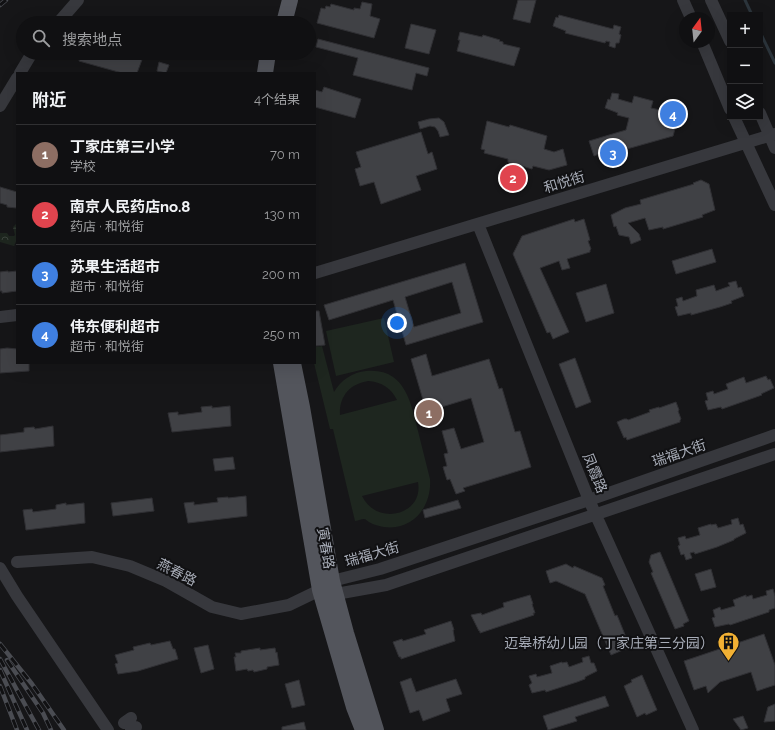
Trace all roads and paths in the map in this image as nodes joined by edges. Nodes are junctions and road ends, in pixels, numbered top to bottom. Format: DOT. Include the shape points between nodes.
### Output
graph roads {
  1 [pos="78,0"];
  2 [pos="280,0"];
  3 [pos="290,0"];
  4 [pos="683,0"];
  5 [pos="711,0"];
  6 [pos="688,12"];
  7 [pos="64,16"];
  8 [pos="276,16"];
  9 [pos="286,16"];
  10 [pos="727,35"];
  11 [pos="705,48"];
  12 [pos="28,60"];
  13 [pos="267,60"];
  14 [pos="276,60"];
  15 [pos="21,72"];
  16 [pos="265,72"];
  17 [pos="274,72"];
  18 [pos="16,80"];
  19 [pos="727,102"];
  20 [pos="0,106"];
  21 [pos="763,118"];
  22 [pos="735,120"];
  23 [pos="772,135"];
  24 [pos="746,142"];
  25 [pos="775,148"];
  26 [pos="775,205"];
  27 [pos="478,224"];
  28 [pos="316,273"];
  29 [pos="16,315"];
  30 [pos="0,317"];
  31 [pos="282,364"];
  32 [pos="293,364"];
  33 [pos="775,435"];
  34 [pos="775,454"];
  35 [pos="590,500"];
  36 [pos="596,514"];
  37 [pos="17,562"];
  38 [pos="0,568"];
  39 [pos="329,588"];
  40 [pos="123,726"];
  41 [pos="363,730"];
  42 [pos="376,730"];
  43 [pos="693,730"];
  1 -- 7 [label="street"];
  2 -- 8 [label="main road"];
  3 -- 9 [label="main road"];
  4 -- 6 [label="street"];
  5 -- 10 [label="street"];
  11 -- 19 [label="street"];
  12 -- 15 [label="street"];
  13 -- 16 [label="main road"];
  14 -- 17 [label="main road"];
  18 -- 20 [label="street"];
  21 -- 23 [label="street"];
  22 -- 24 [label="street"];
  23 -- 24 [label="street, 和悦街"];
  23 -- 25 [label="street"];
  24 -- 26 [label="street"];
  24 -- 27 [label="street, 和悦街"];
  27 -- 28 [label="street, 和悦街"];
  27 -- 35 [label="street, 凤霞路"];
  29 -- 30 [label="street"];
  31 -- 39 [label="main road, 寅春路"];
  32 -- 39 [label="main road, 寅春路"];
  33 -- 35 [label="street, 瑞福大街"];
  34 -- 36 [label="street"];
  35 -- 36 [label="street, 凤霞路"];
  35 -- 39 [label="street, 瑞福大街"];
  36 -- 39 [label="street" via="386,585"];
  36 -- 43 [label="street, 凤霞路"];
  37 -- 39 [label="street, 燕春路" via="92,557 130,566 166,581 212,607 241,614 288,605"];
  38 -- 40 [label="street"];
  39 -- 41 [label="main road, 寅春路" via="354,707"];
  39 -- 42 [label="main road, 寅春路"];
}
